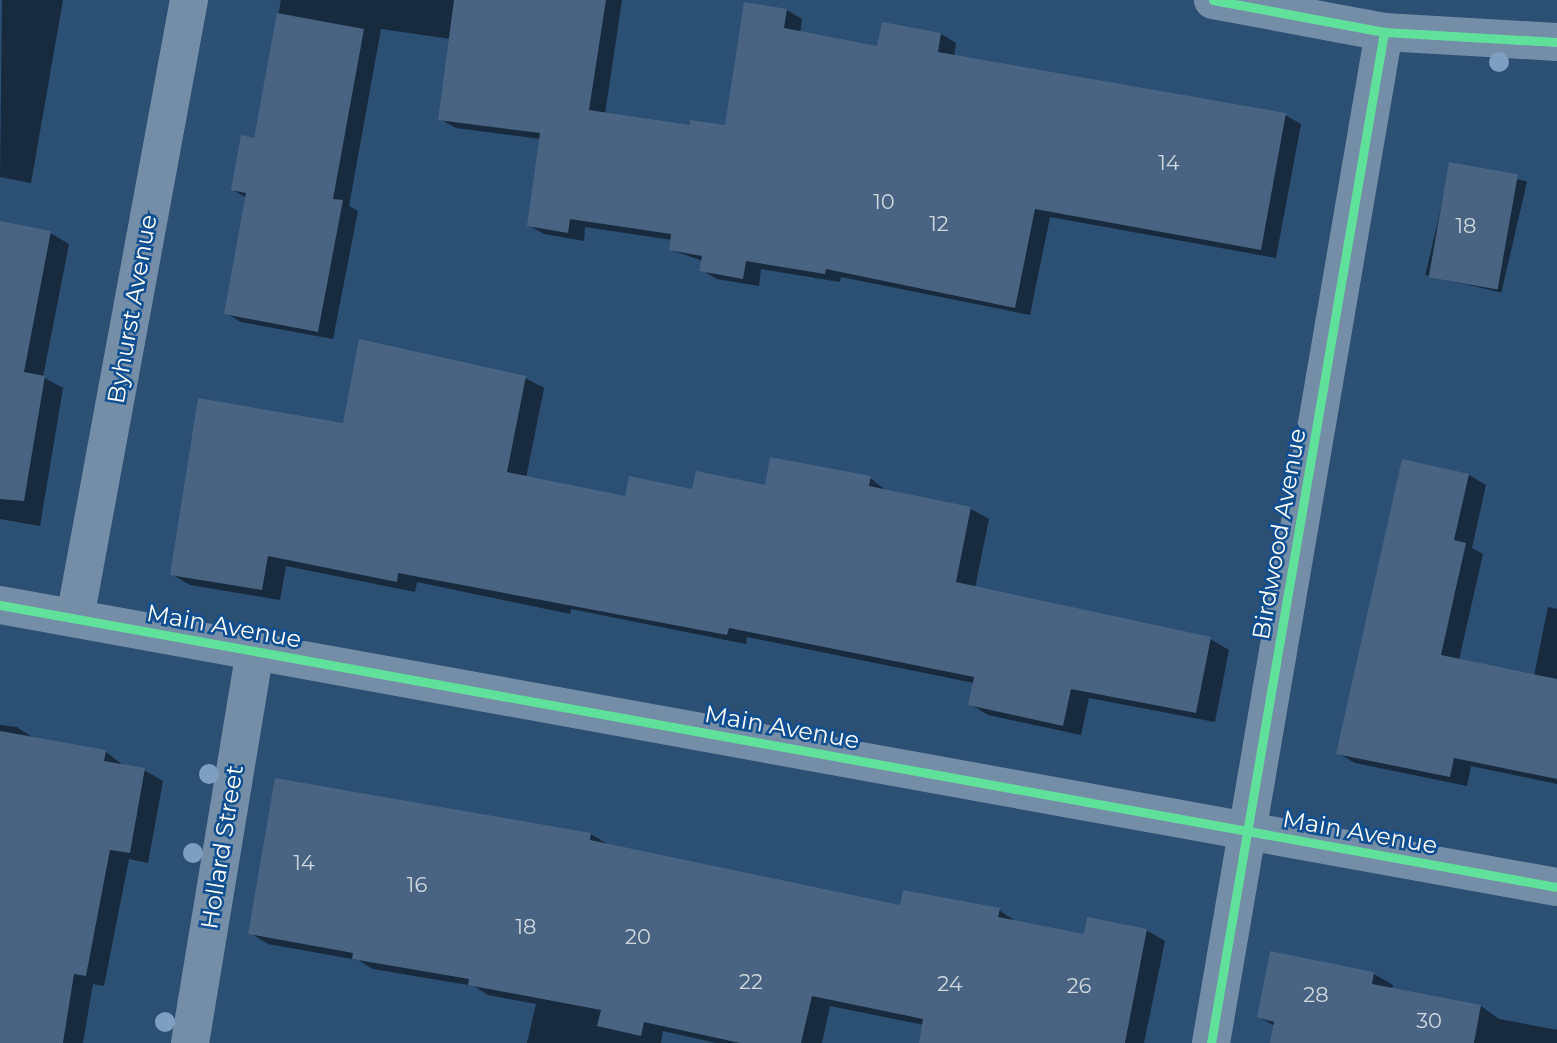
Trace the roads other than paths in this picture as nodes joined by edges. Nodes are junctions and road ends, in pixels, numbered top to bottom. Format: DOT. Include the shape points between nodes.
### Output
graph roads {
  1 [pos="189,0"];
  2 [pos="1213,0"];
  3 [pos="1384,32"];
  4 [pos="1557,42"];
  5 [pos="0,605"];
  6 [pos="75,618"];
  7 [pos="255,651"];
  8 [pos="1247,831"];
  9 [pos="1557,887"];
  10 [pos="190,1043"];
  11 [pos="1211,1043"];
  1 -- 6 [label="street, Byhurst Avenue"];
  2 -- 3 [label="street"];
  3 -- 4 [label="street"];
  3 -- 8 [label="street, Birdwood Avenue"];
  5 -- 6 [label="street, Main Avenue"];
  6 -- 7 [label="street, Main Avenue"];
  7 -- 8 [label="street, Main Avenue"];
  7 -- 10 [label="street, Hollard Street"];
  8 -- 9 [label="street, Main Avenue"];
  8 -- 11 [label="street, Birdwood Avenue"];
}
